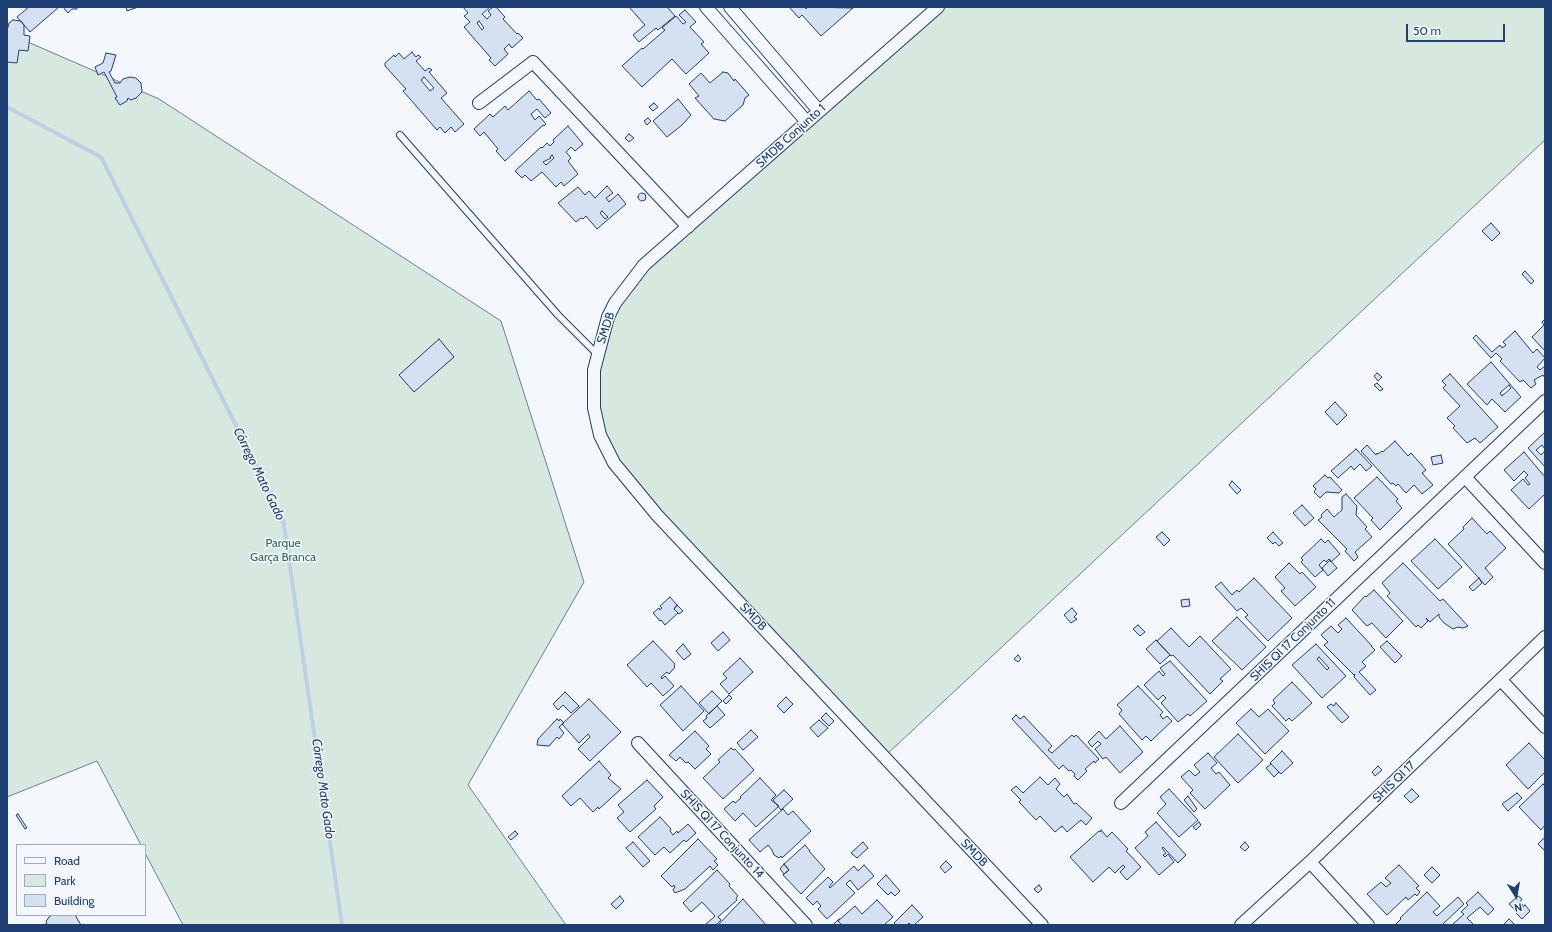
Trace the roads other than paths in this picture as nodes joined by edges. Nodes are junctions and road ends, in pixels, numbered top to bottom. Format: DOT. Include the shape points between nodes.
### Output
graph roads {
  1 [pos="706,7"];
  2 [pos="730,7"];
  3 [pos="938,7"];
  4 [pos="479,103"];
  5 [pos="819,110"];
  6 [pos="807,122"];
  7 [pos="400,135"];
  8 [pos="688,227"];
  9 [pos="644,265"];
  10 [pos="598,355"];
  11 [pos="1545,401"];
  12 [pos="1464,477"];
  13 [pos="1545,563"];
  14 [pos="1545,637"];
  15 [pos="1501,680"];
  16 [pos="1545,727"];
  17 [pos="638,743"];
  18 [pos="1122,802"];
  19 [pos="1310,862"];
  20 [pos="806,925"];
  21 [pos="1042,925"];
  22 [pos="1241,925"];
  23 [pos="1368,925"];
  1 -- 6 [label="street"];
  2 -- 5 [label="street"];
  3 -- 5 [label="street, SMDB Conjunto 1"];
  4 -- 8 [label="street" via="533,62"];
  5 -- 6 [label="street, SMDB Conjunto 1"];
  6 -- 8 [label="street, SMDB Conjunto 1"];
  7 -- 10 [label="lane" via="558,315"];
  8 -- 9 [label="street, SMDB Conjunto 1"];
  9 -- 10 [label="street, SMDB" via="615,303 608,317"];
  10 -- 21 [label="street, SMDB" via="594,370 594,408 600,435 614,463 657,515"];
  11 -- 12 [label="street, SHIS QI 17 Conjunto 11"];
  12 -- 13 [label="street"];
  12 -- 18 [label="street, SHIS QI 17 Conjunto 11"];
  14 -- 15 [label="street, SHIS QI 17"];
  15 -- 16 [label="street"];
  15 -- 19 [label="street, SHIS QI 17"];
  17 -- 20 [label="street, SHIS QI 17 Conjunto 14"];
  19 -- 22 [label="street, SHIS QI 17"];
  19 -- 23 [label="street"];
}
